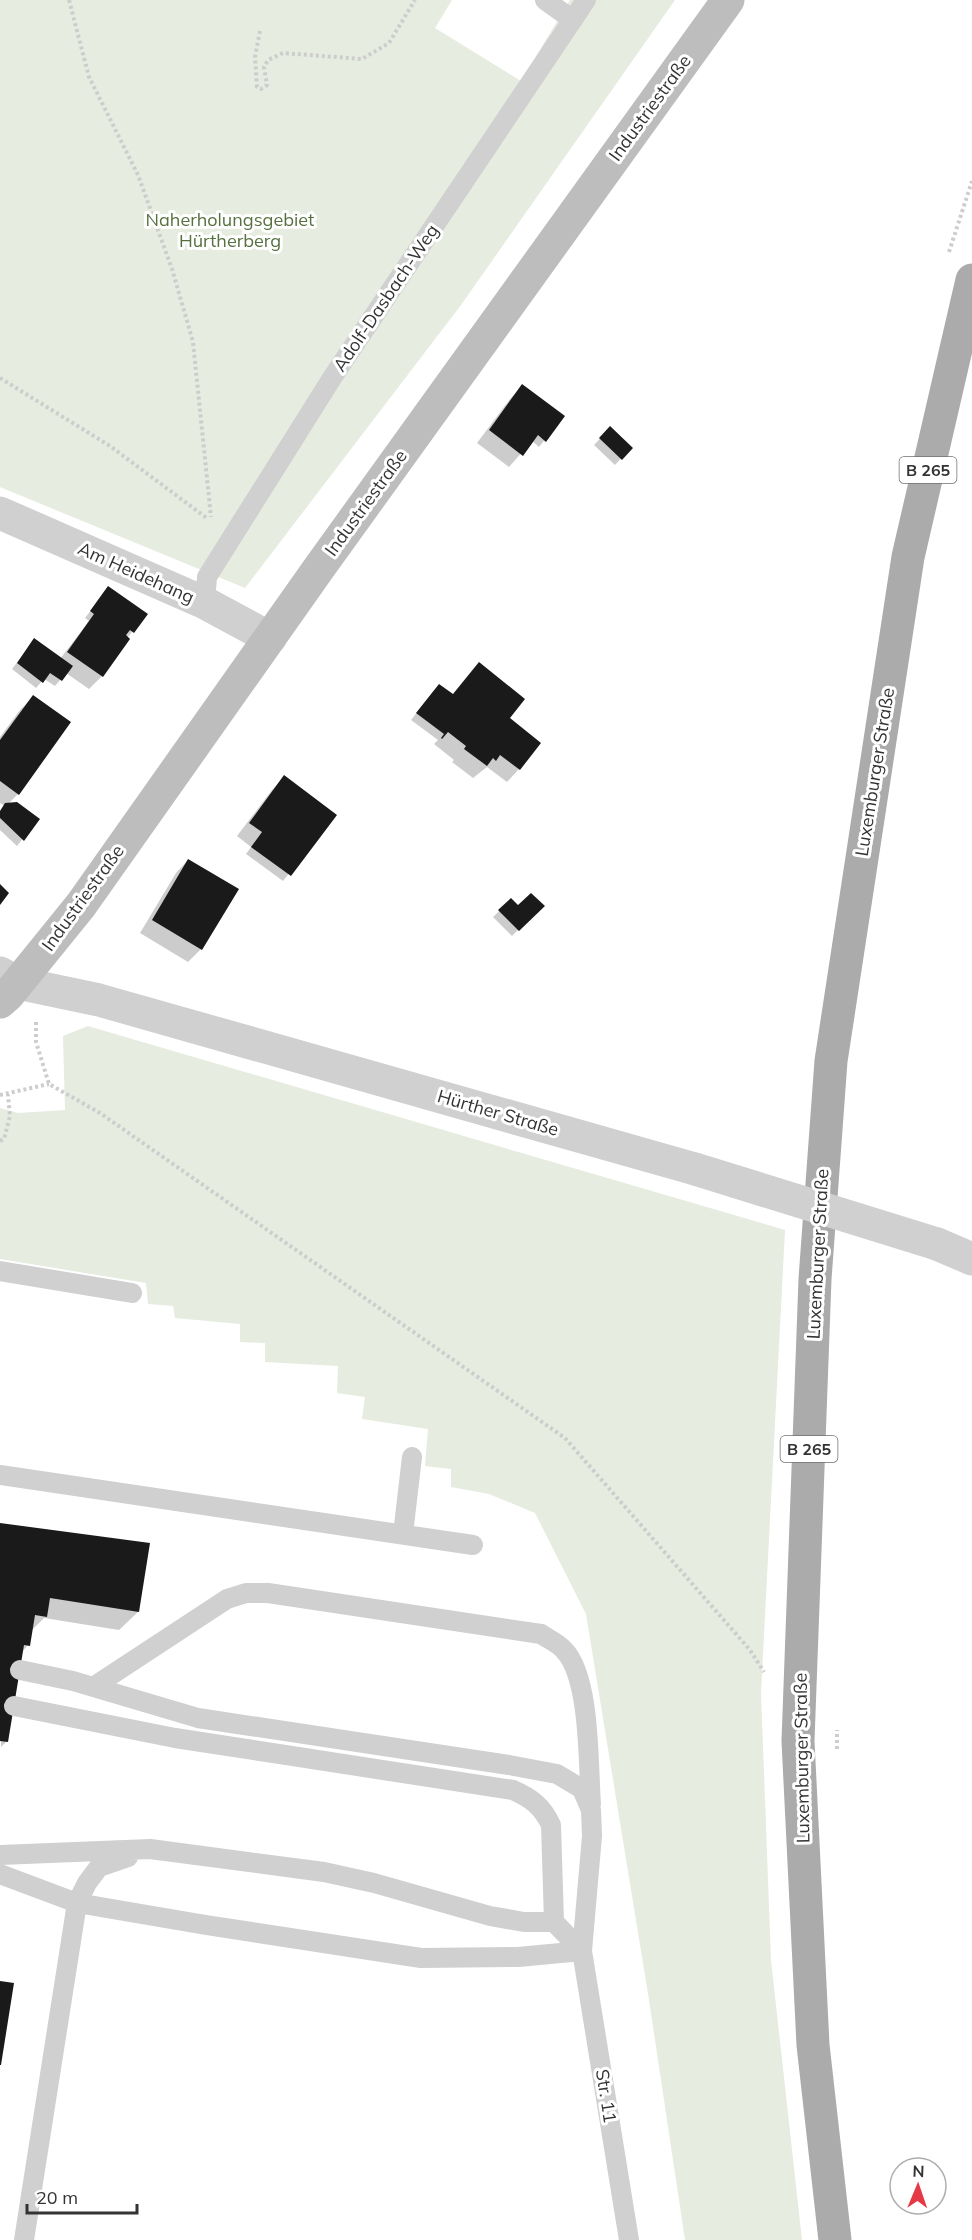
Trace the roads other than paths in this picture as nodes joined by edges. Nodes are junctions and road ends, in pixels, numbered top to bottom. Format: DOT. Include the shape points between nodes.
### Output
graph roads {
  1 [pos="545,0"];
  2 [pos="585,0"];
  3 [pos="728,0"];
  4 [pos="573,20"];
  5 [pos="972,280"];
  6 [pos="0,513"];
  7 [pos="205,603"];
  8 [pos="270,638"];
  9 [pos="6,986"];
  10 [pos="972,1259"];
  11 [pos="0,1271"];
  12 [pos="132,1293"];
  13 [pos="412,1458"];
  14 [pos="0,1475"];
  15 [pos="403,1534"];
  16 [pos="473,1545"];
  17 [pos="20,1670"];
  18 [pos="93,1687"];
  19 [pos="14,1706"];
  20 [pos="591,1810"];
  21 [pos="150,1849"];
  22 [pos="0,1855"];
  23 [pos="0,1874"];
  24 [pos="77,1903"];
  25 [pos="554,1922"];
  26 [pos="582,1951"];
  27 [pos="24,2240"];
  28 [pos="629,2240"];
  29 [pos="835,2240"];
  1 -- 4 [label="lane"];
  2 -- 4 [label="lane, Adolf-Dasbach-Weg"];
  3 -- 8 [label="main road, Industriestraße"];
  4 -- 7 [label="lane, Adolf-Dasbach-Weg" via="307,417 207,577"];
  5 -- 29 [label="main road, Luxemburger Straße / B 265" via="908,557 831,1060 815,1279 798,1741 813,2046"];
  6 -- 7 [label="street, Am Heidehang"];
  7 -- 8 [label="street, Am Heidehang"];
  8 -- 9 [label="main road, Industriestraße" via="81,905"];
  9 -- 10 [label="street, Hürther Straße, bridge" via="99,1000 695,1169 937,1244"];
  11 -- 12 [label="lane"];
  13 -- 15 [label="lane"];
  14 -- 15 [label="lane"];
  15 -- 16 [label="lane"];
  17 -- 18 [label="lane"];
  18 -- 20 [label="lane" via="198,1718 557,1774 582,1789"];
  18 -- 20 [label="lane, Str. 11" via="228,1599 246,1593 268,1593 541,1634 564,1650 576,1668 585,1705"];
  19 -- 25 [label="lane" via="175,1738 513,1790 531,1798 551,1825"];
  20 -- 26 [label="lane, Str. 11"];
  21 -- 22 [label="lane"];
  21 -- 24 [label="lane" via="99,1867"];
  21 -- 25 [label="lane" via="324,1872 490,1916"];
  23 -- 24 [label="lane"];
  24 -- 26 [label="lane" via="421,1958 518,1957"];
  24 -- 27 [label="lane"];
  25 -- 26 [label="lane"];
  26 -- 28 [label="lane, Str. 11"];
}
